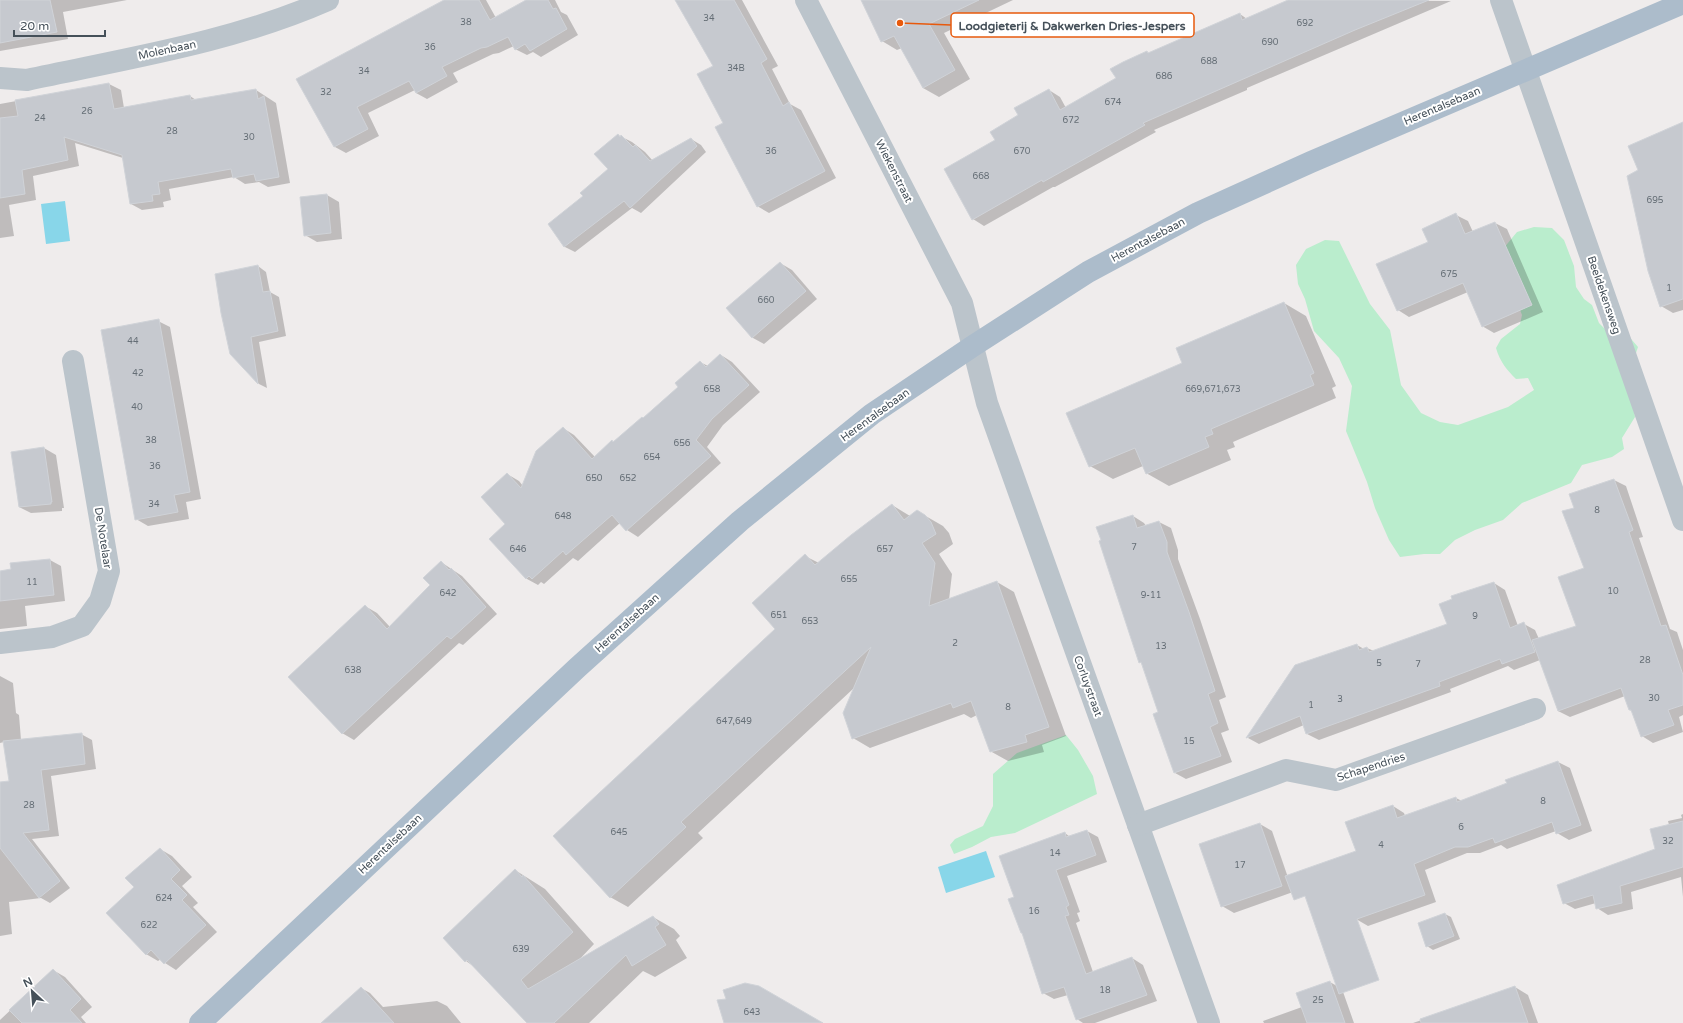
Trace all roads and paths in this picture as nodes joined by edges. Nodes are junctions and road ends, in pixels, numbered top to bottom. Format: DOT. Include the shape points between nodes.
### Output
graph roads {
  1 [pos="328,0"];
  2 [pos="806,0"];
  3 [pos="1501,0"];
  4 [pos="1683,3"];
  5 [pos="1526,70"];
  6 [pos="0,78"];
  7 [pos="973,346"];
  8 [pos="73,361"];
  9 [pos="1683,520"];
  10 [pos="0,642"];
  11 [pos="1535,709"];
  12 [pos="1138,825"];
  13 [pos="200,1023"];
  14 [pos="1209,1023"];
  1 -- 6 [label="street, Molenbaan" via="281,19 198,43 27,80"];
  2 -- 7 [label="street, Wiekenstraat" via="962,303"];
  3 -- 5 [label="street, Beeldekensweg"];
  4 -- 5 [label="main road, Herentalsebaan"];
  5 -- 7 [label="main road, Herentalsebaan" via="1198,213 1088,272"];
  5 -- 9 [label="street, Beeldekensweg"];
  7 -- 12 [label="street, Corluystraat" via="987,402"];
  7 -- 13 [label="main road, Herentalsebaan" via="872,414 740,521 577,668"];
  8 -- 10 [label="street, De Notelaar" via="109,571 100,601 82,626 52,637"];
  11 -- 12 [label="street, Schapendries" via="1336,780 1286,770"];
  12 -- 14 [label="street, Corluystraat"];
}
